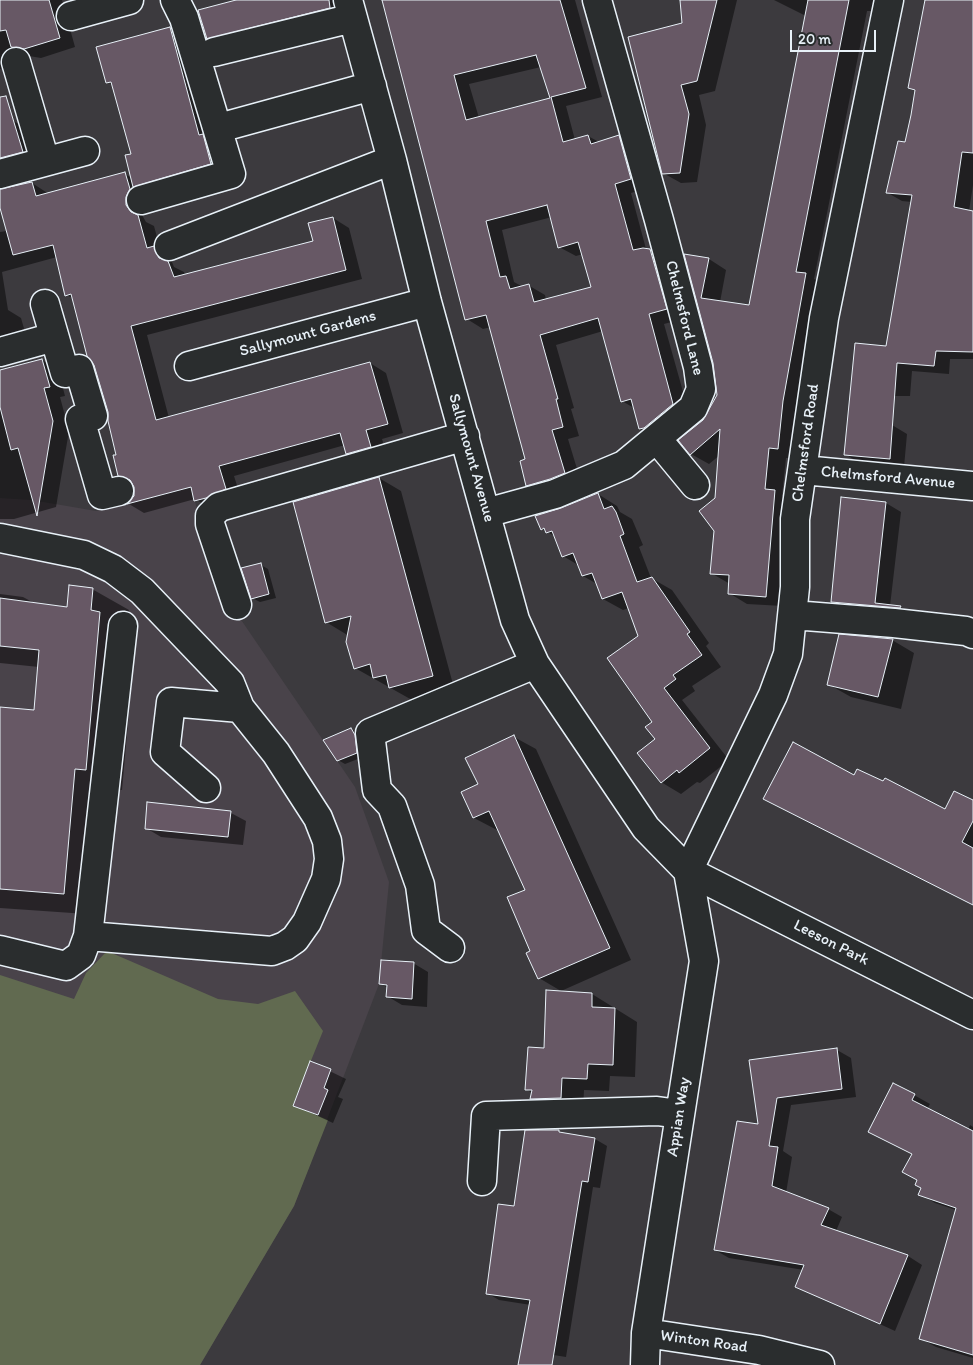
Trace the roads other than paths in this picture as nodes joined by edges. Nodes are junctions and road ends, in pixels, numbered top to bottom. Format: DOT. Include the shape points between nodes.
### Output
graph roads {
  1 [pos="129,0"];
  2 [pos="175,0"];
  3 [pos="598,0"];
  4 [pos="889,0"];
  5 [pos="350,9"];
  6 [pos="71,16"];
  7 [pos="214,52"];
  8 [pos="16,62"];
  9 [pos="372,86"];
  10 [pos="219,128"];
  11 [pos="85,151"];
  12 [pos="392,160"];
  13 [pos="45,161"];
  14 [pos="0,174"];
  15 [pos="141,200"];
  16 [pos="169,246"];
  17 [pos="426,302"];
  18 [pos="45,304"];
  19 [pos="54,337"];
  20 [pos="0,352"];
  21 [pos="189,366"];
  22 [pos="465,436"];
  23 [pos="657,439"];
  24 [pos="803,470"];
  25 [pos="695,485"];
  26 [pos="973,486"];
  27 [pos="119,491"];
  28 [pos="486,513"];
  29 [pos="0,538"];
  30 [pos="237,604"];
  31 [pos="794,615"];
  32 [pos="123,626"];
  33 [pos="973,634"];
  34 [pos="535,664"];
  35 [pos="240,708"];
  36 [pos="206,788"];
  37 [pos="688,871"];
  38 [pos="88,936"];
  39 [pos="450,948"];
  40 [pos="0,950"];
  41 [pos="973,1015"];
  42 [pos="679,1114"];
  43 [pos="482,1182"];
  44 [pos="646,1333"];
  45 [pos="645,1365"];
  46 [pos="820,1365"];
  1 -- 6 [label="street"];
  2 -- 10 [label="street" via="184,18"];
  3 -- 23 [label="street, Chelmsford Lane" via="700,378 701,388 693,408"];
  4 -- 24 [label="street, Chelmsford Road" via="824,318"];
  5 -- 7 [label="street"];
  5 -- 9 [label="street, Sallymount Avenue"];
  8 -- 13 [label="street"];
  9 -- 10 [label="street"];
  9 -- 12 [label="street, Sallymount Avenue"];
  10 -- 15 [label="street" via="231,174"];
  11 -- 13 [label="street"];
  12 -- 16 [label="street"];
  12 -- 17 [label="street, Sallymount Avenue"];
  13 -- 14 [label="street"];
  17 -- 21 [label="street, Sallymount Gardens"];
  17 -- 22 [label="street, Sallymount Avenue"];
  18 -- 19 [label="street"];
  19 -- 20 [label="street"];
  19 -- 27 [label="street" via="65,373 79,369 93,416 80,420 102,495"];
  22 -- 28 [label="street, Sallymount Avenue"];
  22 -- 30 [label="street" via="219,507 210,516 210,524"];
  23 -- 25 [label="street"];
  23 -- 28 [label="street, Chelmsford Lane" via="614,471 555,494"];
  24 -- 26 [label="street, Chelmsford Avenue"];
  24 -- 31 [label="street, Chelmsford Road" via="795,519"];
  28 -- 34 [label="street, Sallymount Avenue" via="515,620"];
  29 -- 35 [label="street" via="84,555 127,578 230,683"];
  31 -- 33 [label="street" via="894,623"];
  31 -- 37 [label="street, Chelmsford Road" via="781,676"];
  32 -- 38 [label="street"];
  34 -- 37 [label="street, Sallymount Avenue" via="646,828"];
  34 -- 39 [label="street" via="370,733 377,790 392,806 420,885 426,930"];
  35 -- 36 [label="street" via="171,702 165,752"];
  35 -- 38 [label="street" via="302,791 327,841 326,879 307,922 295,938 272,951"];
  37 -- 41 [label="street, Leeson Park"];
  37 -- 42 [label="street, Appian Way" via="704,961"];
  38 -- 40 [label="street" via="81,955 66,966"];
  42 -- 43 [label="street" via="657,1111 486,1116"];
  42 -- 44 [label="street, Appian Way"];
  44 -- 45 [label="street, Appian Way"];
  44 -- 46 [label="street, Winton Road" via="759,1350"];
}
